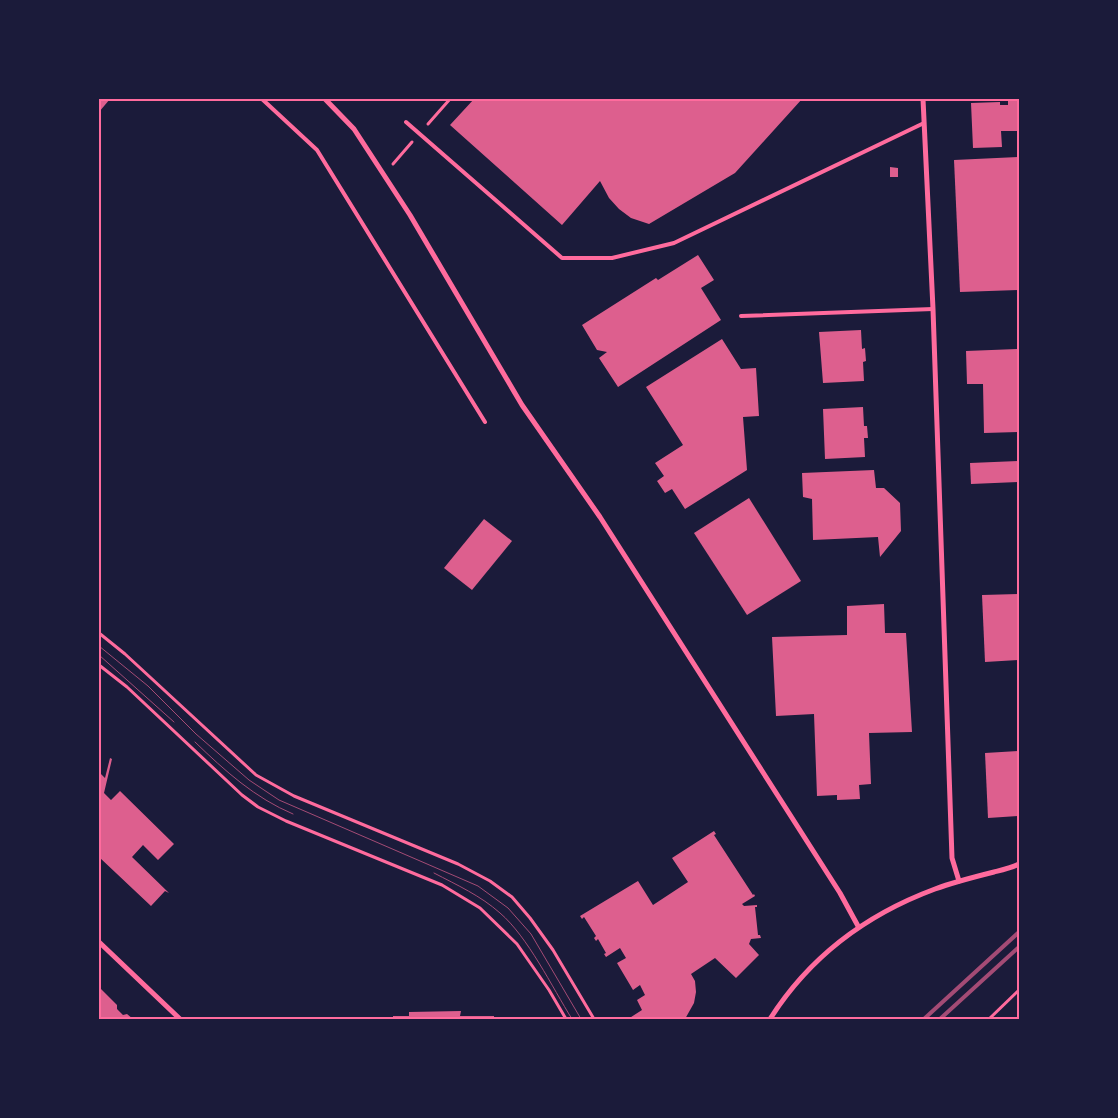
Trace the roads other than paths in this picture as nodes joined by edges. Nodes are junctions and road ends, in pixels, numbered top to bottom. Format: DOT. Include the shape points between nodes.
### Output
graph roads {
  1 [pos="262,99"];
  2 [pos="325,99"];
  3 [pos="923,99"];
  4 [pos="406,122"];
  5 [pos="924,122"];
  6 [pos="933,309"];
  7 [pos="741,316"];
  8 [pos="485,422"];
  9 [pos="1019,864"];
  10 [pos="959,881"];
  11 [pos="858,926"];
  12 [pos="99,942"];
  13 [pos="180,1019"];
  14 [pos="770,1019"];
  1 -- 8 [label="lane" via="318,150"];
  2 -- 11 [label="street" via="354,130 410,215 522,405 600,517"];
  3 -- 5 [label="street"];
  4 -- 5 [label="lane" via="562,258 612,258 674,242"];
  5 -- 6 [label="street"];
  6 -- 7 [label="lane"];
  6 -- 10 [label="street" via="952,858"];
  9 -- 10 [label="street"];
  10 -- 11 [label="street" via="893,907"];
  11 -- 14 [label="street" via="810,966"];
  12 -- 13 [label="street"];
}
